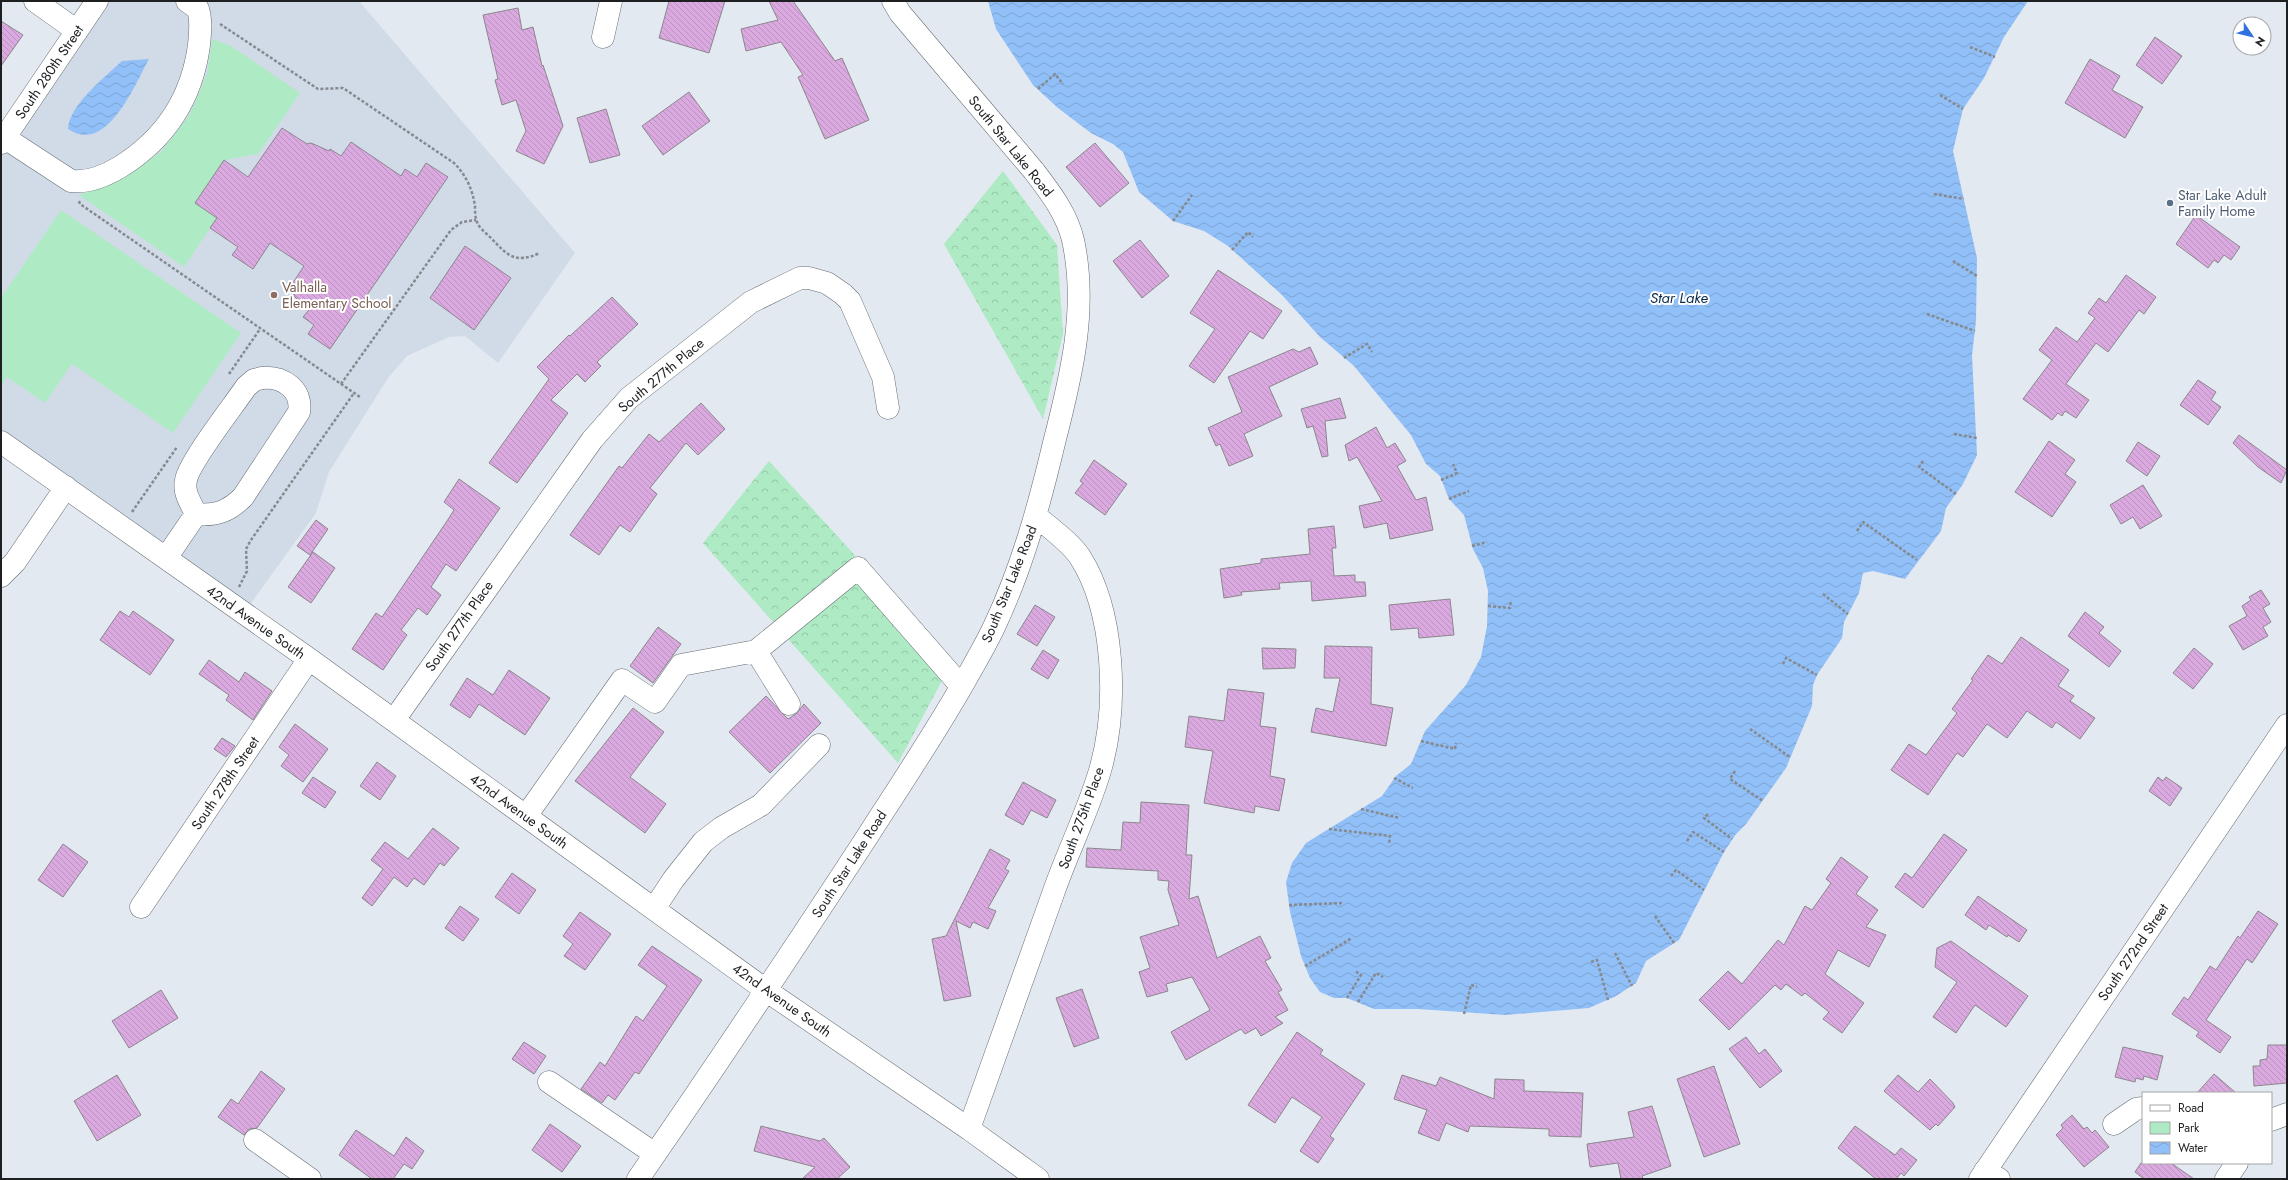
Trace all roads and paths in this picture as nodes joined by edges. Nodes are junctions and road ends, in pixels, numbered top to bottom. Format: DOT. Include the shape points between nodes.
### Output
graph roads {
  1 [pos="35,1"];
  2 [pos="97,1"];
  3 [pos="611,1"];
  4 [pos="893,1"];
  5 [pos="193,5"];
  6 [pos="77,31"];
  7 [pos="603,37"];
  8 [pos="1970,47"];
  9 [pos="1995,56"];
  10 [pos="1063,84"];
  11 [pos="1038,89"];
  12 [pos="1940,95"];
  13 [pos="1963,109"];
  14 [pos="3,140"];
  15 [pos="75,182"];
  16 [pos="1934,194"];
  17 [pos="1192,195"];
  18 [pos="1964,199"];
  19 [pos="476,220"];
  20 [pos="1173,221"];
  21 [pos="1253,237"];
  22 [pos="1232,250"];
  23 [pos="540,253"];
  24 [pos="1953,261"];
  25 [pos="1977,276"];
  26 [pos="1927,314"];
  27 [pos="1975,331"];
  28 [pos="1372,352"];
  29 [pos="1344,358"];
  30 [pos="341,384"];
  31 [pos="354,393"];
  32 [pos="360,397"];
  33 [pos="888,408"];
  34 [pos="1954,434"];
  35 [pos="1977,438"];
  36 [pos="1,442"];
  37 [pos="1923,462"];
  38 [pos="1453,464"];
  39 [pos="1441,480"];
  40 [pos="66,487"];
  41 [pos="1469,492"];
  42 [pos="1956,494"];
  43 [pos="1448,499"];
  44 [pos="196,514"];
  45 [pos="1036,516"];
  46 [pos="1857,531"];
  47 [pos="1487,542"];
  48 [pos="1472,546"];
  49 [pos="166,558"];
  50 [pos="1917,560"];
  51 [pos="1,576"];
  52 [pos="1823,594"];
  53 [pos="1511,600"];
  54 [pos="229,603"];
  55 [pos="1488,606"];
  56 [pos="1848,614"];
  57 [pos="756,651"];
  58 [pos="309,659"];
  59 [pos="1782,664"];
  60 [pos="1817,675"];
  61 [pos="961,686"];
  62 [pos="789,704"];
  63 [pos="394,720"];
  64 [pos="2287,725"];
  65 [pos="1750,729"];
  66 [pos="1421,741"];
  67 [pos="1456,743"];
  68 [pos="819,745"];
  69 [pos="1790,757"];
  70 [pos="1735,771"];
  71 [pos="1394,778"];
  72 [pos="1414,788"];
  73 [pos="1762,801"];
  74 [pos="1361,809"];
  75 [pos="1708,814"];
  76 [pos="526,816"];
  77 [pos="1400,818"];
  78 [pos="1329,829"];
  79 [pos="1732,839"];
  80 [pos="1687,841"];
  81 [pos="1389,844"];
  82 [pos="1724,852"];
  83 [pos="1672,876"];
  84 [pos="1704,890"];
  85 [pos="1344,903"];
  86 [pos="1289,905"];
  87 [pos="141,907"];
  88 [pos="654,909"];
  89 [pos="1654,916"];
  90 [pos="1352,938"];
  91 [pos="1674,943"];
  92 [pos="1615,953"];
  93 [pos="1591,962"];
  94 [pos="1305,966"];
  95 [pos="1356,971"];
  96 [pos="1382,977"];
  97 [pos="1632,986"];
  98 [pos="1477,987"];
  99 [pos="767,991"];
  100 [pos="1347,998"];
  101 [pos="1608,1000"];
  102 [pos="1358,1002"];
  103 [pos="1464,1014"];
  104 [pos="549,1082"];
  105 [pos="2142,1108"];
  106 [pos="2287,1114"];
  107 [pos="2272,1120"];
  108 [pos="2114,1124"];
  109 [pos="969,1129"];
  110 [pos="255,1140"];
  111 [pos="655,1154"];
  112 [pos="2236,1164"];
  113 [pos="1988,1176"];
  114 [pos="310,1179"];
  115 [pos="638,1179"];
  116 [pos="1038,1179"];
  117 [pos="2226,1179"];
  1 -- 6 [label="street"];
  2 -- 6 [label="street, South 280th Street"];
  3 -- 7 [label="street"];
  4 -- 45 [label="street, South Star Lake Road" via="900,13 1034,171 1052,195 1073,239 1079,313 1076,349"];
  5 -- 15 [label="street" via="201,27 197,57 190,85 172,120 131,159 110,172"];
  5 -- 19 [label="path" via="318,89 343,88 454,163 462,171 472,190"];
  6 -- 14 [label="street, South 280th Street"];
  8 -- 9 [label="path"];
  10 -- 11 [label="path" via="1055,74"];
  12 -- 13 [label="path"];
  14 -- 15 [label="street"];
  15 -- 30 [label="path" via="80,204"];
  16 -- 18 [label="path"];
  17 -- 20 [label="path"];
  19 -- 23 [label="path" via="510,256 519,259 529,258"];
  19 -- 30 [label="path" via="462,222 451,230"];
  21 -- 22 [label="path" via="1248,232"];
  24 -- 25 [label="path"];
  26 -- 27 [label="path"];
  28 -- 29 [label="path" via="1367,344"];
  30 -- 31 [label="path"];
  31 -- 32 [label="path"];
  31 -- 54 [label="path" via="251,540 246,549 247,571"];
  33 -- 63 [label="street, South 277th Place" via="883,377 850,302 836,288 818,280 800,278 751,302 629,398 592,440"];
  34 -- 35 [label="path"];
  36 -- 40 [label="street, 42nd Avenue South"];
  37 -- 42 [label="path" via="1919,467"];
  38 -- 39 [label="path" via="1457,474"];
  40 -- 49 [label="street, 42nd Avenue South"];
  40 -- 51 [label="street" via="15,562"];
  41 -- 43 [label="path"];
  44 -- 44 [label="street" via="217,515 234,506 243,497 299,412 298,395 285,382 277,378 262,378 254,380 246,387 189,470 185,488"];
  44 -- 49 [label="street"];
  45 -- 61 [label="street, South Star Lake Road" via="1017,573 994,629"];
  45 -- 109 [label="street, South 275th Place" via="1079,556 1094,588 1104,619 1111,673 1109,722 1101,767"];
  46 -- 50 [label="path" via="1863,522"];
  47 -- 48 [label="path"];
  49 -- 54 [label="street, 42nd Avenue South"];
  52 -- 56 [label="path"];
  53 -- 55 [label="path" via="1510,608"];
  54 -- 58 [label="street, 42nd Avenue South"];
  57 -- 61 [label="street" via="858,568"];
  57 -- 62 [label="street"];
  57 -- 76 [label="street" via="681,665 655,702 622,680"];
  58 -- 63 [label="street, 42nd Avenue South"];
  58 -- 87 [label="street, South 278th Street"];
  59 -- 60 [label="path" via="1786,658"];
  61 -- 99 [label="street, South Star Lake Road" via="937,729"];
  63 -- 76 [label="street, 42nd Avenue South"];
  64 -- 113 [label="street, South 272nd Street"];
  65 -- 69 [label="path"];
  66 -- 67 [label="path" via="1455,750"];
  68 -- 88 [label="street" via="760,805 703,842"];
  70 -- 73 [label="path" via="1730,779"];
  71 -- 72 [label="path"];
  74 -- 77 [label="path"];
  75 -- 79 [label="path" via="1704,818"];
  76 -- 88 [label="street, 42nd Avenue South"];
  78 -- 81 [label="path" via="1390,836"];
  80 -- 82 [label="path" via="1693,832"];
  83 -- 84 [label="path" via="1676,870"];
  85 -- 86 [label="path"];
  88 -- 99 [label="street, 42nd Avenue South"];
  89 -- 91 [label="path"];
  90 -- 94 [label="path"];
  92 -- 97 [label="path"];
  93 -- 101 [label="path" via="1597,960"];
  95 -- 100 [label="path" via="1361,975"];
  96 -- 102 [label="path" via="1376,973"];
  98 -- 103 [label="path" via="1471,985"];
  99 -- 109 [label="street, 42nd Avenue South"];
  99 -- 111 [label="street, South Star Lake Road"];
  104 -- 111 [label="street"];
  105 -- 108 [label="street" via="2136,1108"];
  106 -- 107 [label="street"];
  109 -- 116 [label="street, 42nd Avenue South"];
  110 -- 114 [label="street"];
  111 -- 115 [label="street, South Star Lake Road"];
  112 -- 117 [label="street"];
}
